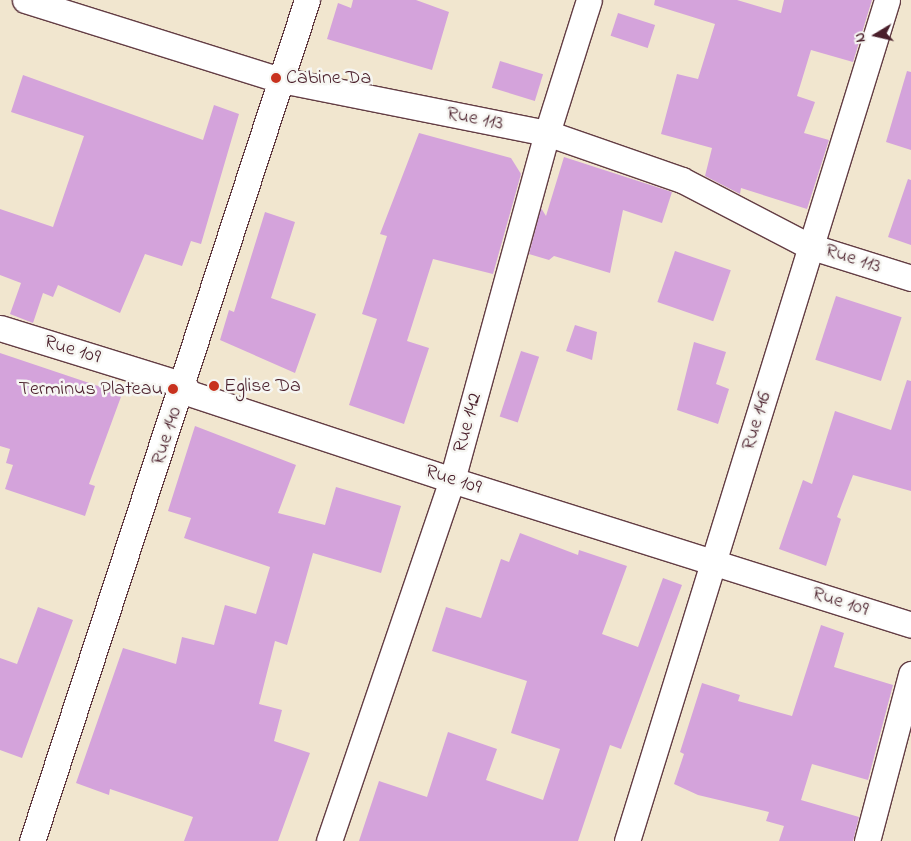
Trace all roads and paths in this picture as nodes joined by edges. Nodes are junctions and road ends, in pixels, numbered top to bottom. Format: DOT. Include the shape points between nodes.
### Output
graph roads {
  1 [pos="25,0"];
  2 [pos="306,0"];
  3 [pos="589,0"];
  4 [pos="886,0"];
  5 [pos="281,80"];
  6 [pos="547,133"];
  7 [pos="809,246"];
  8 [pos="911,278"];
  9 [pos="0,328"];
  10 [pos="184,385"];
  11 [pos="452,480"];
  12 [pos="714,562"];
  13 [pos="911,625"];
  14 [pos="911,674"];
  15 [pos="32,841"];
  16 [pos="328,841"];
  17 [pos="626,841"];
  18 [pos="867,841"];
  1 -- 5 [label="street, Rue 113"];
  2 -- 5 [label="street, Rue 140"];
  3 -- 6 [label="street, Rue 142"];
  4 -- 7 [label="street, Rue 146"];
  5 -- 6 [label="street, Rue 113"];
  5 -- 10 [label="street, Rue 140"];
  6 -- 7 [label="street, Rue 113" via="682,180"];
  6 -- 11 [label="street, Rue 142"];
  7 -- 8 [label="street, Rue 113"];
  7 -- 12 [label="street, Rue 146"];
  9 -- 10 [label="street, Rue 109"];
  10 -- 11 [label="street, Rue 109" via="189,393"];
  10 -- 15 [label="street, Rue 140"];
  11 -- 12 [label="street, Rue 109"];
  11 -- 16 [label="street, Rue 142"];
  12 -- 13 [label="street, Rue 109"];
  12 -- 17 [label="street, Rue 146"];
  14 -- 18 [label="street"];
}
